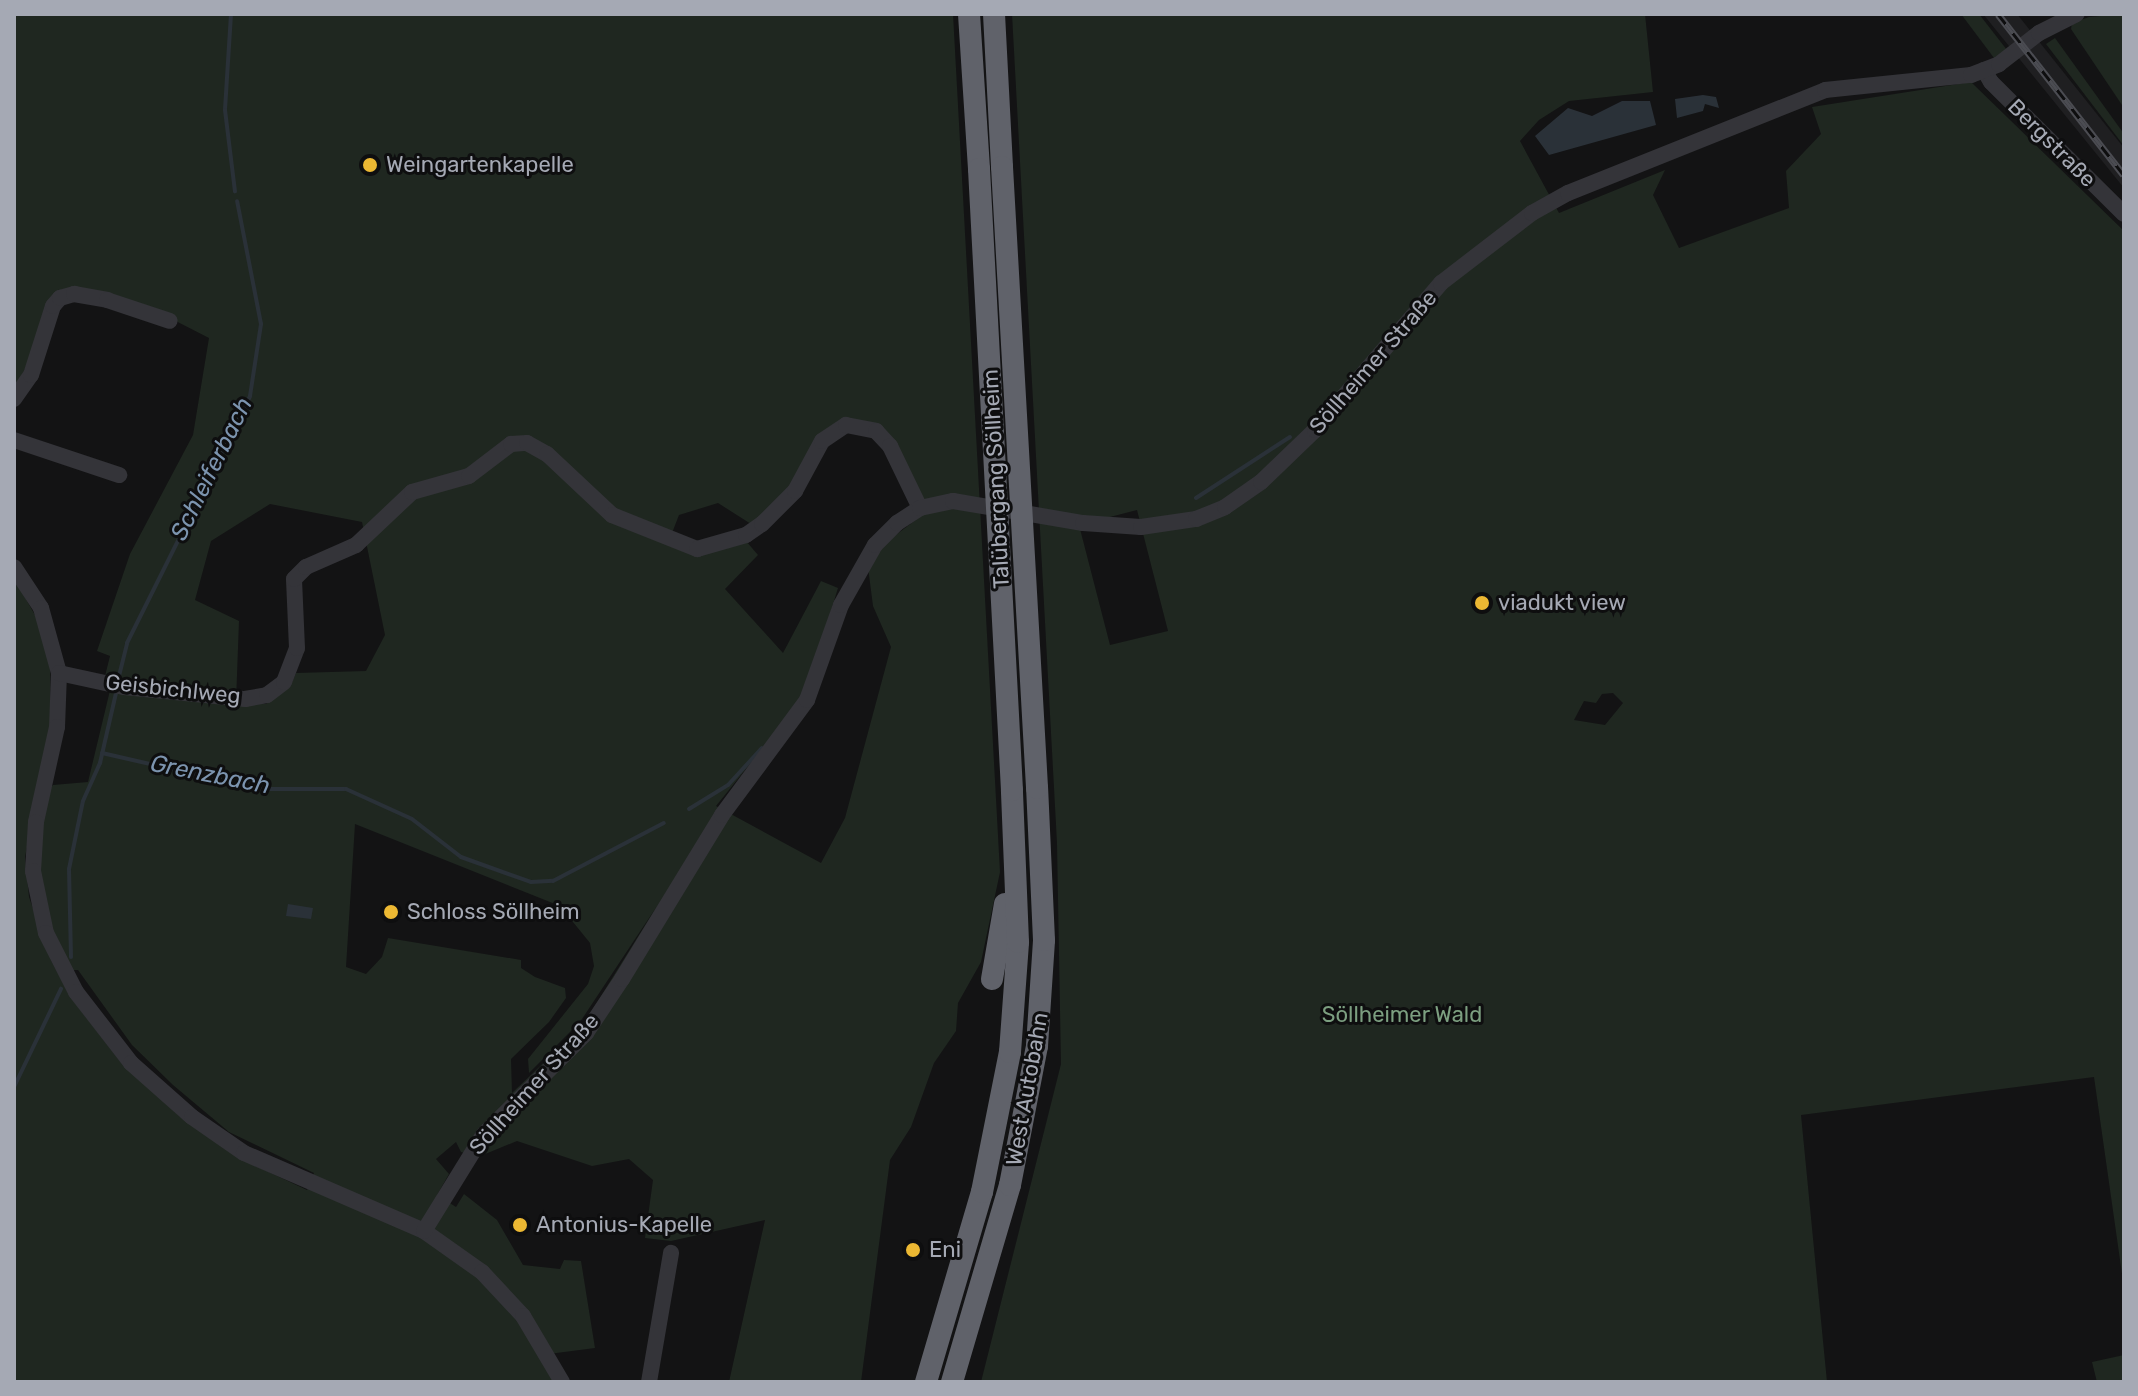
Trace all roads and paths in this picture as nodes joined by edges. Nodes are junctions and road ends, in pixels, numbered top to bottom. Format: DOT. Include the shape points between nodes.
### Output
graph roads {
  1 [pos="969,14"];
  2 [pos="994,14"];
  3 [pos="2077,14"];
  4 [pos="1984,70"];
  5 [pos="2124,214"];
  6 [pos="170,321"];
  7 [pos="14,399"];
  8 [pos="14,440"];
  9 [pos="119,475"];
  10 [pos="920,508"];
  11 [pos="14,567"];
  12 [pos="59,673"];
  13 [pos="1037,788"];
  14 [pos="1012,790"];
  15 [pos="1015,852"];
  16 [pos="992,979"];
  17 [pos="424,1231"];
  18 [pos="671,1253"];
  19 [pos="562,1382"];
  20 [pos="649,1382"];
  21 [pos="926,1382"];
  22 [pos="952,1382"];
  1 -- 14 [label="highway, Talübergang Söllheim, bridge"];
  2 -- 13 [label="highway, Talübergang Söllheim, bridge"];
  3 -- 4 [label="street, Söllheimer Straße"];
  4 -- 5 [label="street, Bergstraße"];
  4 -- 10 [label="street, Söllheimer Straße" via="1825,90 1568,193 1441,283 1315,430 1261,482 1196,519 1105,526 967,501"];
  6 -- 7 [label="street" via="107,300 74,294 60,298 31,375"];
  8 -- 9 [label="street"];
  10 -- 12 [label="street, Geisbichlweg" via="890,446 876,431 846,425 822,441 795,491 762,524 735,540 697,549 612,515 547,454 527,443 511,444 469,476 412,492 356,545 306,567 294,579 297,648 284,682 267,695 245,699 124,687"];
  10 -- 17 [label="street, Söllheimer Straße" via="875,545 841,605 807,700 722,815 586,1033 484,1134"];
  11 -- 12 [label="street" via="41,608"];
  12 -- 17 [label="street" via="57,727 36,822 33,871 46,933 76,992 131,1063 192,1117 244,1153"];
  13 -- 22 [label="highway, West Autobahn" via="1044,940 1037,1046 1010,1185"];
  14 -- 15 [label="highway, West Autobahn"];
  15 -- 16 [label="highway" via="1006,879 1003,931"];
  15 -- 21 [label="highway, West Autobahn" via="1017,977 1005,1087 982,1192"];
  17 -- 19 [label="street" via="504,1294"];
  18 -- 20 [label="street"];
}
